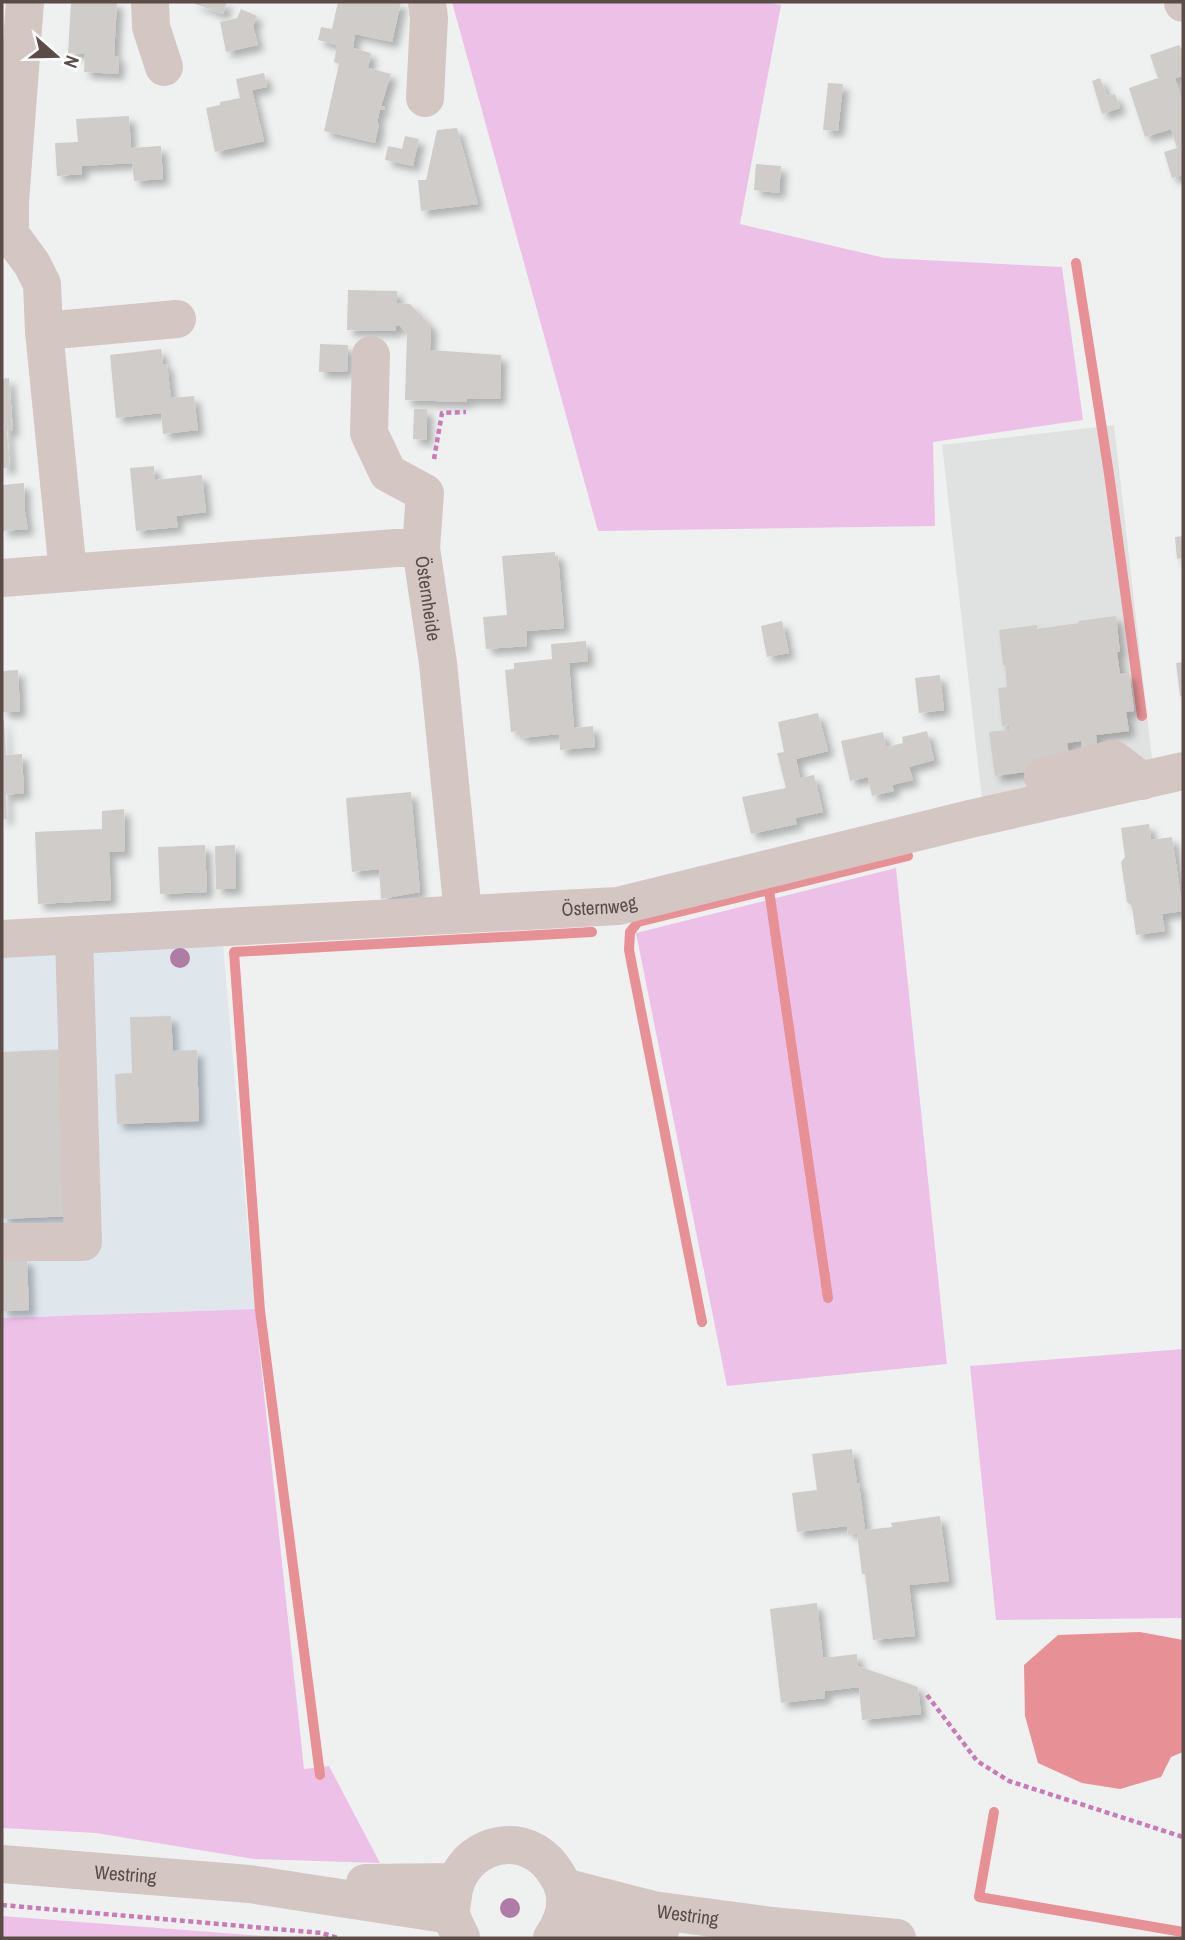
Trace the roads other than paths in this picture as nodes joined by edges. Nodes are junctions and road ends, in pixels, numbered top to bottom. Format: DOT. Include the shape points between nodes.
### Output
graph roads {
  1 [pos="24,2"];
  2 [pos="150,2"];
  3 [pos="427,2"];
  4 [pos="164,66"];
  5 [pos="425,98"];
  6 [pos="6,202"];
  7 [pos="177,320"];
  8 [pos="44,331"];
  9 [pos="371,355"];
  10 [pos="421,548"];
  11 [pos="68,573"];
  12 [pos="2,578"];
  13 [pos="1183,771"];
  14 [pos="463,914"];
  15 [pos="74,935"];
  16 [pos="2,939"];
  17 [pos="2,1242"];
  18 [pos="2,1864"];
  19 [pos="563,1887"];
  20 [pos="456,1912"];
  21 [pos="772,1926"];
  22 [pos="556,1932"];
  23 [pos="897,1938"];
  1 -- 6 [label="street"];
  2 -- 4 [label="street" via="151,27"];
  3 -- 5 [label="street"];
  6 -- 8 [label="street" via="10,234 43,285"];
  7 -- 8 [label="street"];
  8 -- 11 [label="street"];
  9 -- 10 [label="street" via="369,433 388,473 425,493"];
  10 -- 11 [label="street, Östernheide"];
  10 -- 14 [label="street, Östernheide" via="438,663"];
  11 -- 12 [label="street, Östernheide"];
  13 -- 14 [label="street, Östernweg" via="618,906"];
  14 -- 15 [label="street, Östernweg"];
  15 -- 16 [label="street, Östernweg"];
  15 -- 17 [label="street" via="83,1242"];
  18 -- 20 [label="street, Westring" via="249,1884"];
  19 -- 20 [label="street" via="540,1855 500,1845 465,1864"];
  19 -- 21 [label="street, Westring" via="653,1910"];
  19 -- 22 [label="street" via="565,1907"];
  21 -- 22 [label="street, Westring"];
  21 -- 23 [label="street, Westring"];
}
